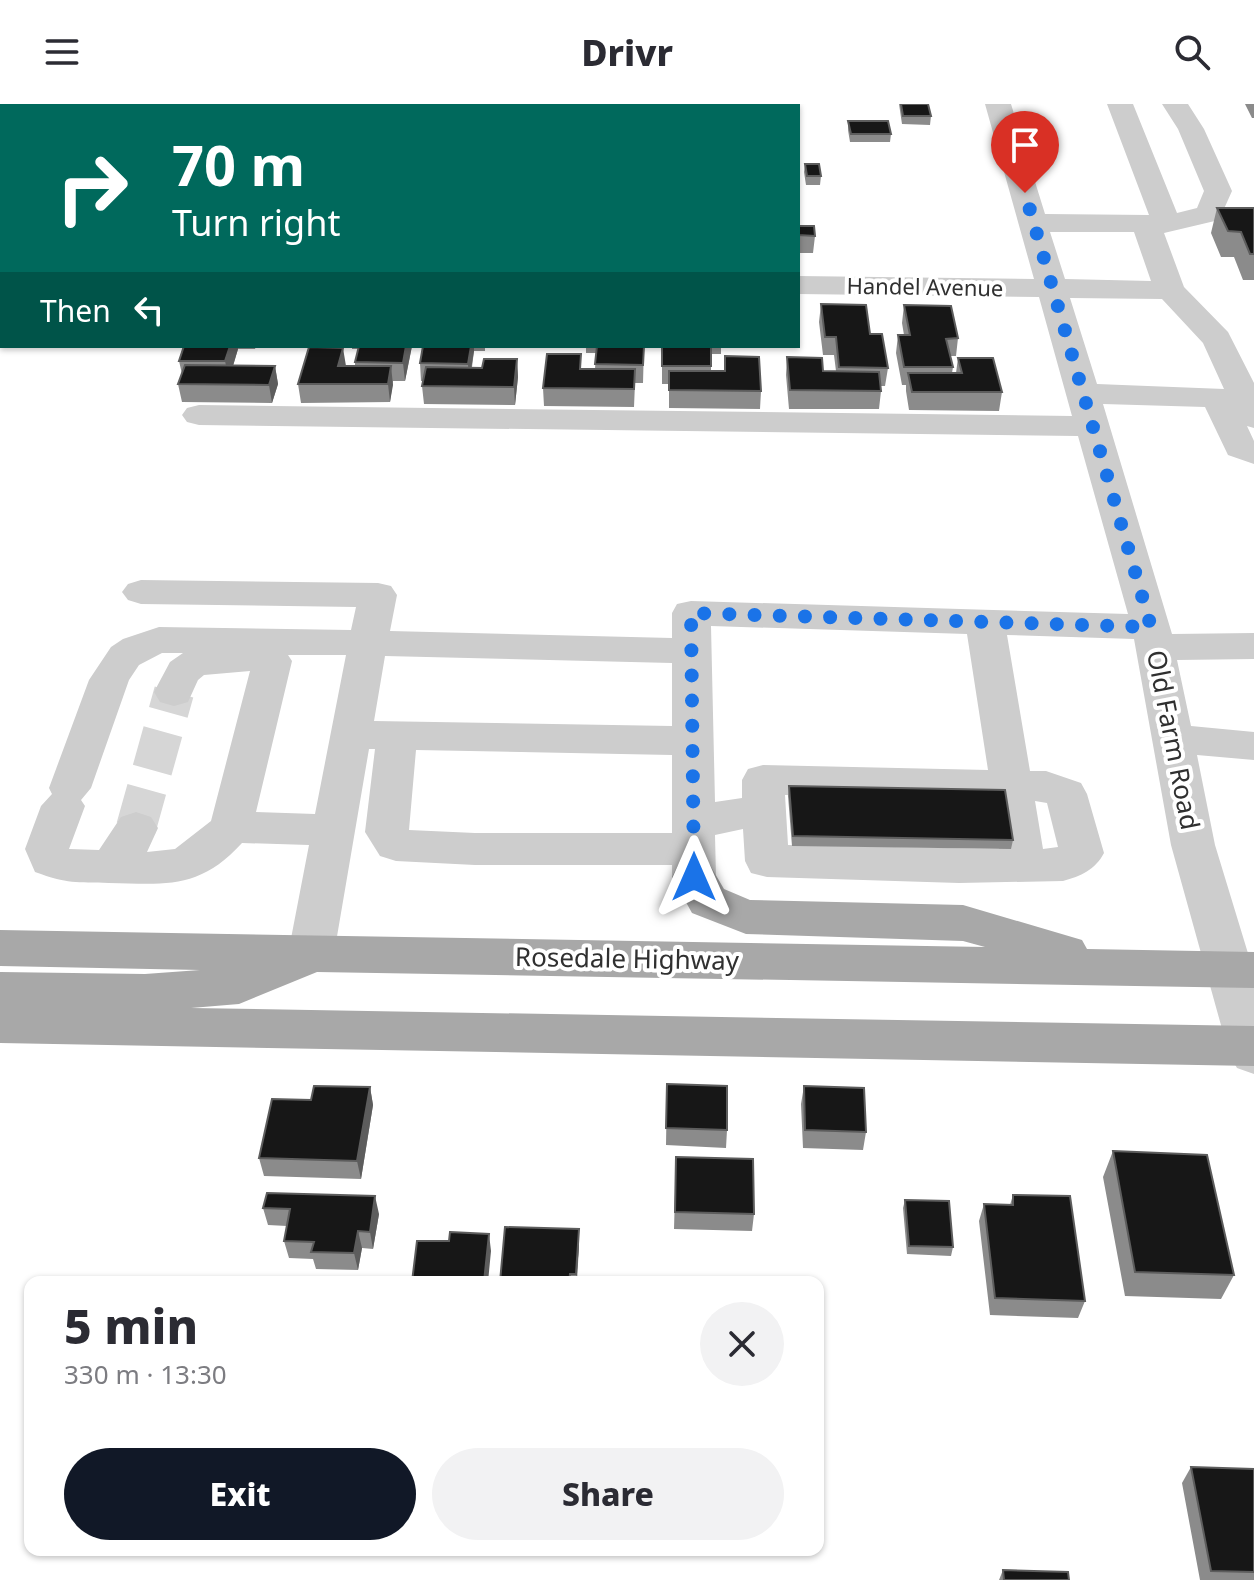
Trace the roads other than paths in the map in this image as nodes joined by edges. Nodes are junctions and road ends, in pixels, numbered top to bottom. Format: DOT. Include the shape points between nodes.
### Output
graph roads {
  1 [pos="998,104"];
  2 [pos="1120,104"];
  3 [pos="1175,104"];
  4 [pos="1033,223"];
  5 [pos="1157,224"];
  6 [pos="800,285"];
  7 [pos="1052,288"];
  8 [pos="1170,290"];
  9 [pos="1088,410"];
  10 [pos="199,415"];
  11 [pos="1254,418"];
  12 [pos="1254,454"];
  13 [pos="141,592"];
  14 [pos="985,622"];
  15 [pos="1153,637"];
  16 [pos="1254,646"];
  17 [pos="691,651"];
  18 [pos="366,654"];
  19 [pos="272,661"];
  20 [pos="174,692"];
  21 [pos="352,735"];
  22 [pos="397,736"];
  23 [pos="1173,739"];
  24 [pos="1254,746"];
  25 [pos="692,751"];
  26 [pos="1011,785"];
  27 [pos="763,795"];
  28 [pos="231,827"];
  29 [pos="136,828"];
  30 [pos="334,830"];
  31 [pos="694,850"];
  32 [pos="1024,865"];
  33 [pos="111,866"];
  34 [pos="0,948"];
  35 [pos="311,954"];
  36 [pos="1119,968"];
  37 [pos="1241,970"];
  38 [pos="0,991"];
  39 [pos="0,1024"];
  40 [pos="1253,1049"];
  1 -- 4 [label="street, Old Farm Road"];
  2 -- 5 [label="street"];
  3 -- 5 [label="street" via="1218,191 1209,214"];
  4 -- 5 [label="street"];
  4 -- 7 [label="street, Old Farm Road"];
  5 -- 8 [label="street"];
  6 -- 7 [label="street, Handel Avenue"];
  7 -- 8 [label="street, Handel Avenue"];
  7 -- 9 [label="street, Old Farm Road"];
  8 -- 11 [label="street" via="1217,339"];
  9 -- 10 [label="street"];
  9 -- 12 [label="street" via="1217,397 1240,448"];
  9 -- 15 [label="street, Old Farm Road"];
  13 -- 18 [label="street" via="378,595"];
  14 -- 15 [label="street"];
  14 -- 17 [label="street" via="691,613"];
  14 -- 26 [label="street"];
  15 -- 16 [label="street"];
  15 -- 23 [label="street, Old Farm Road"];
  17 -- 18 [label="street"];
  17 -- 25 [label="street"];
  18 -- 19 [label="street"];
  18 -- 21 [label="street"];
  18 -- 33 [label="street" via="159,640 124,657 47,849 51,860 70,867"];
  19 -- 20 [label="street" via="193,662 182,670"];
  19 -- 28 [label="street"];
  21 -- 22 [label="street"];
  21 -- 30 [label="street"];
  22 -- 25 [label="street"];
  22 -- 31 [label="street" via="387,832 396,845"];
  23 -- 24 [label="street"];
  23 -- 37 [label="street, Old Farm Road" via="1193,845"];
  25 -- 27 [label="street"];
  25 -- 31 [label="street"];
  26 -- 27 [label="street"];
  26 -- 32 [label="street"];
  26 -- 32 [label="street" via="1046,786 1066,794 1082,853 1063,865"];
  27 -- 31 [label="street" via="718,817"];
  27 -- 32 [label="street" via="767,861 902,856"];
  28 -- 30 [label="street"];
  28 -- 33 [label="street" via="212,849 171,869"];
  29 -- 33 [label="street"];
  30 -- 35 [label="street"];
  31 -- 36 [label="main road" via="708,901 746,917 963,923"];
  34 -- 35 [label="main road, Rosedale Highway"];
  35 -- 36 [label="main road, Rosedale Highway"];
  35 -- 38 [label="main road" via="239,985 145,993"];
  36 -- 37 [label="main road, Rosedale Highway"];
  37 -- 40 [label="street, Old Farm Road"];
  39 -- 40 [label="main road"];
}
